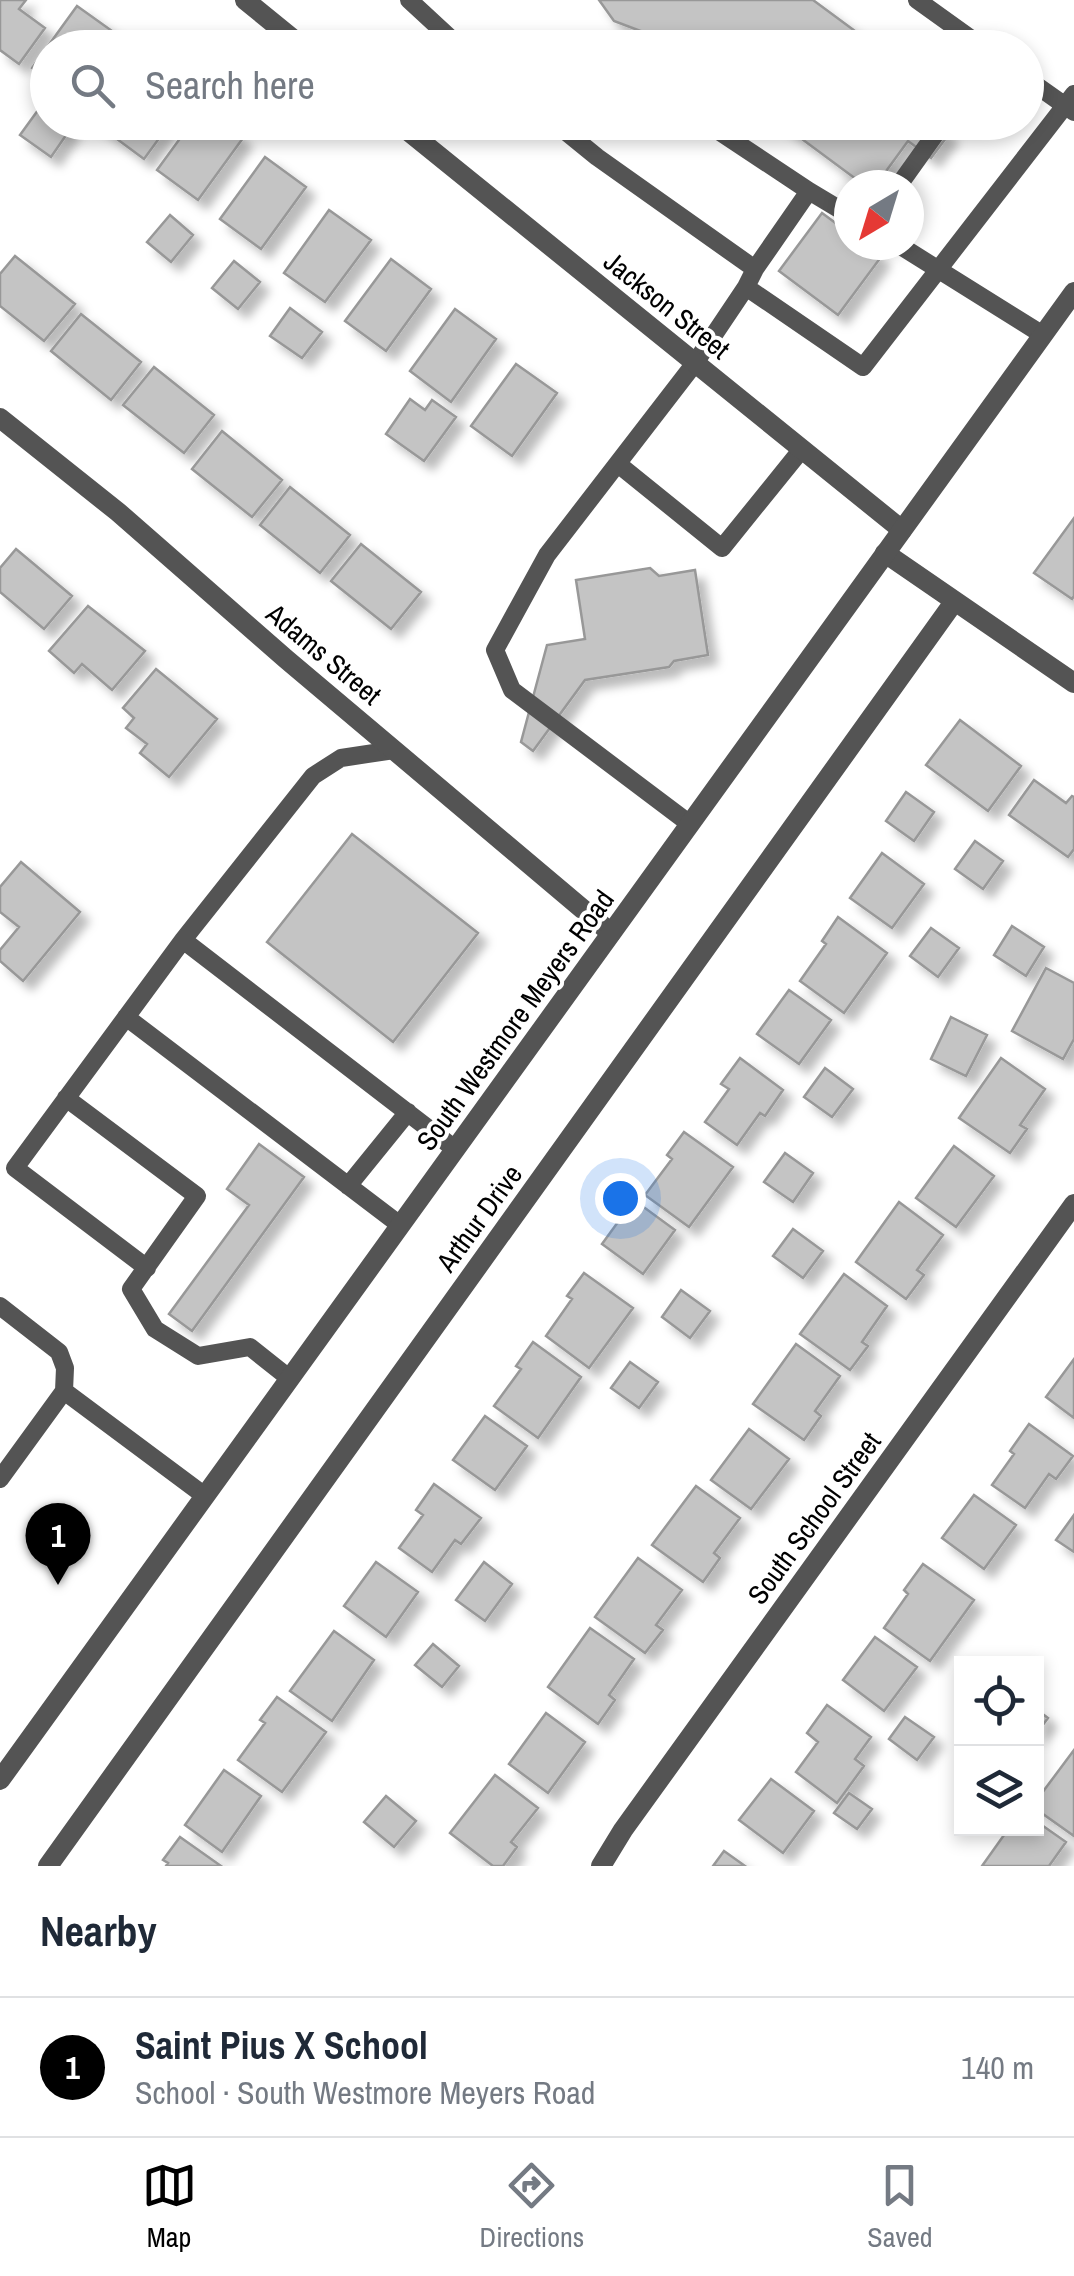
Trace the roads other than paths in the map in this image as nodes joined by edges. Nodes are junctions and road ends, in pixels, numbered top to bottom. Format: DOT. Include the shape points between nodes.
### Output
graph roads {
  1 [pos="245,0"];
  2 [pos="409,0"];
  3 [pos="917,0"];
  4 [pos="282,30"];
  5 [pos="442,30"];
  6 [pos="959,30"];
  7 [pos="1044,88"];
  8 [pos="1071,104"];
  9 [pos="1044,138"];
  10 [pos="419,140"];
  11 [pos="579,140"];
  12 [pos="732,140"];
  13 [pos="931,140"];
  14 [pos="1042,140"];
  15 [pos="910,170"];
  16 [pos="809,191"];
  17 [pos="834,206"];
  18 [pos="924,260"];
  19 [pos="755,269"];
  20 [pos="939,269"];
  21 [pos="746,287"];
  22 [pos="1074,292"];
  23 [pos="1044,335"];
  24 [pos="695,363"];
  25 [pos="0,418"];
  26 [pos="802,449"];
  27 [pos="618,464"];
  28 [pos="902,530"];
  29 [pos="886,552"];
  30 [pos="954,602"];
  31 [pos="1074,683"];
  32 [pos="394,750"];
  33 [pos="690,824"];
  34 [pos="611,933"];
  35 [pos="183,940"];
  36 [pos="126,1017"];
  37 [pos="66,1098"];
  38 [pos="408,1112"];
  39 [pos="455,1149"];
  40 [pos="348,1186"];
  41 [pos="1074,1204"];
  42 [pos="400,1226"];
  43 [pos="147,1268"];
  44 [pos="0,1306"];
  45 [pos="290,1378"];
  46 [pos="64,1391"];
  47 [pos="0,1479"];
  48 [pos="205,1496"];
  49 [pos="1,1776"];
  50 [pos="48,1866"];
  51 [pos="601,1866"];
  1 -- 4 [label="street"];
  2 -- 5 [label="lane"];
  3 -- 6 [label="lane"];
  7 -- 8 [label="lane"];
  8 -- 9 [label="lane"];
  10 -- 24 [label="street, Jackson Street"];
  11 -- 19 [label="lane"];
  12 -- 16 [label="lane"];
  13 -- 15 [label="lane"];
  14 -- 20 [label="lane"];
  16 -- 17 [label="lane"];
  16 -- 19 [label="lane"];
  18 -- 20 [label="lane"];
  19 -- 21 [label="lane"];
  20 -- 21 [label="lane" via="864,366"];
  20 -- 23 [label="lane"];
  21 -- 24 [label="lane"];
  22 -- 23 [label="street, South Westmore Meyers Road"];
  23 -- 28 [label="street, South Westmore Meyers Road"];
  24 -- 26 [label="street, Jackson Street"];
  24 -- 27 [label="lane"];
  25 -- 32 [label="street, Adams Street"];
  26 -- 27 [label="lane" via="722,548"];
  26 -- 28 [label="street, Jackson Street"];
  27 -- 33 [label="lane" via="547,555 495,650 512,690"];
  28 -- 29 [label="street, South Westmore Meyers Road"];
  29 -- 30 [label="street"];
  29 -- 33 [label="street, South Westmore Meyers Road"];
  30 -- 31 [label="street"];
  30 -- 50 [label="street, Arthur Drive"];
  32 -- 34 [label="street, Adams Street"];
  32 -- 35 [label="lane" via="341,758 314,776"];
  33 -- 34 [label="street, South Westmore Meyers Road"];
  34 -- 39 [label="street, South Westmore Meyers Road"];
  35 -- 36 [label="lane"];
  35 -- 38 [label="lane"];
  36 -- 37 [label="lane"];
  36 -- 40 [label="lane"];
  37 -- 43 [label="lane" via="197,1196"];
  37 -- 43 [label="lane" via="14,1168"];
  38 -- 39 [label="lane"];
  38 -- 40 [label="lane"];
  39 -- 42 [label="street, South Westmore Meyers Road"];
  40 -- 42 [label="lane"];
  41 -- 51 [label="street, South School Street"];
  42 -- 45 [label="street, South Westmore Meyers Road"];
  43 -- 45 [label="lane" via="132,1289 155,1329 198,1356 250,1347"];
  44 -- 46 [label="lane" via="58,1352"];
  45 -- 48 [label="street, South Westmore Meyers Road"];
  46 -- 47 [label="lane"];
  46 -- 48 [label="lane"];
  48 -- 49 [label="street, South Westmore Meyers Road"];
}
